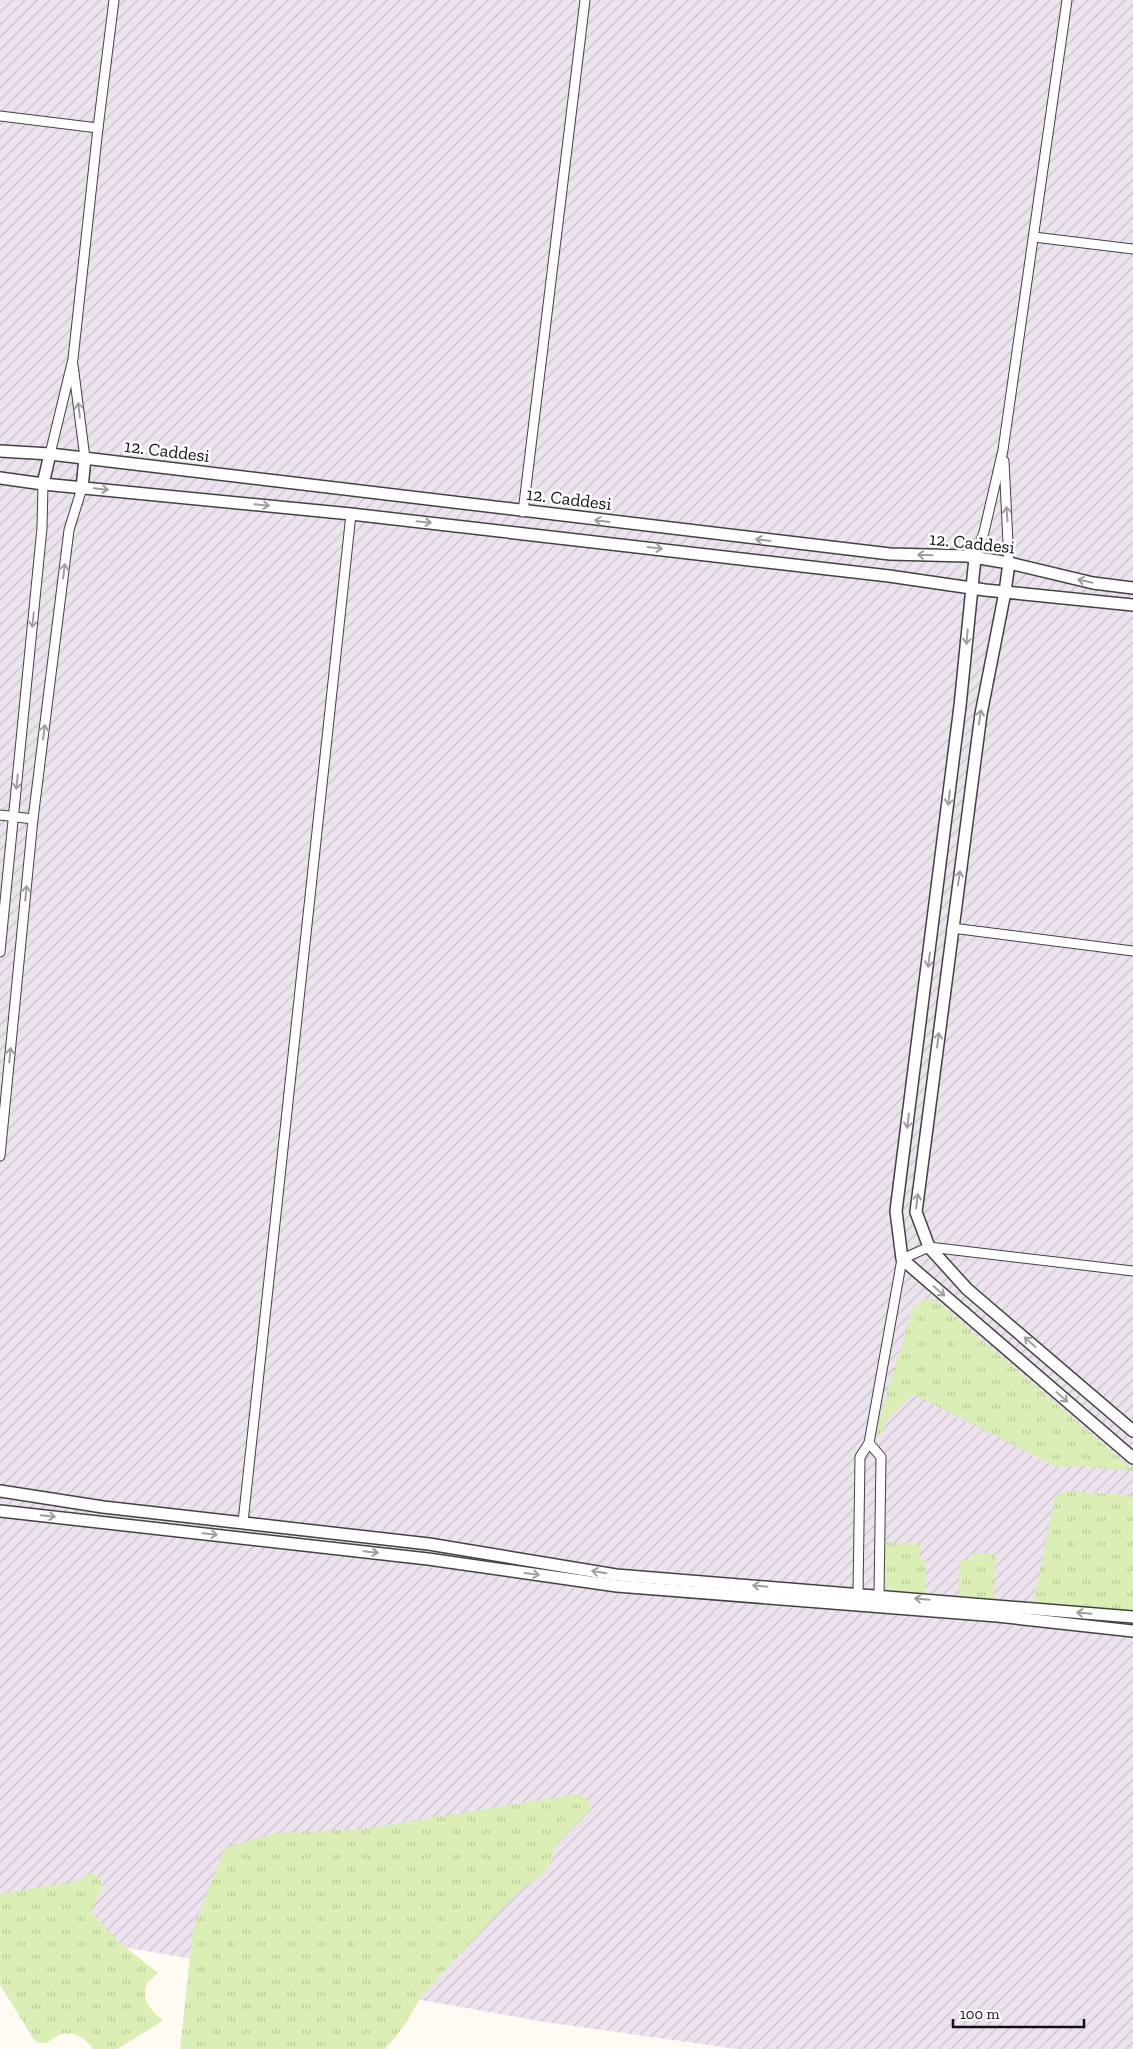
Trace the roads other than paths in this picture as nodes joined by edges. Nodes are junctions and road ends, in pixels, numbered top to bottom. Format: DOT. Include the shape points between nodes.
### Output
graph roads {
  1 [pos="114,0"];
  2 [pos="585,0"];
  3 [pos="1067,0"];
  4 [pos="0,116"];
  5 [pos="98,128"];
  6 [pos="1034,237"];
  7 [pos="1133,249"];
  8 [pos="73,359"];
  9 [pos="1003,450"];
  10 [pos="0,451"];
  11 [pos="50,454"];
  12 [pos="85,458"];
  13 [pos="0,478"];
  14 [pos="43,484"];
  15 [pos="82,488"];
  16 [pos="523,512"];
  17 [pos="351,514"];
  18 [pos="975,558"];
  19 [pos="1008,563"];
  20 [pos="971,588"];
  21 [pos="1133,588"];
  22 [pos="1005,592"];
  23 [pos="1133,606"];
  24 [pos="0,815"];
  25 [pos="14,816"];
  26 [pos="33,819"];
  27 [pos="934,927"];
  28 [pos="952,928"];
  29 [pos="1133,951"];
  30 [pos="0,952"];
  31 [pos="1,1131"];
  32 [pos="0,1156"];
  33 [pos="929,1247"];
  34 [pos="902,1259"];
  35 [pos="1133,1271"];
  36 [pos="1133,1431"];
  37 [pos="869,1444"];
  38 [pos="1133,1458"];
  39 [pos="0,1491"];
  40 [pos="0,1510"];
  41 [pos="243,1522"];
  42 [pos="858,1594"];
  43 [pos="879,1596"];
  44 [pos="1133,1617"];
  45 [pos="1133,1631"];
  1 -- 5 [label="street"];
  2 -- 16 [label="street"];
  3 -- 6 [label="street"];
  4 -- 5 [label="street"];
  5 -- 8 [label="street"];
  6 -- 7 [label="street"];
  6 -- 9 [label="street"];
  8 -- 11 [label="street"];
  12 -- 8 [label="street, one-way"];
  9 -- 18 [label="street"];
  19 -- 9 [label="street, one-way"];
  10 -- 11 [label="street, 12. Caddesi"];
  11 -- 12 [label="street, 12. Caddesi"];
  11 -- 14 [label="street"];
  12 -- 15 [label="street"];
  12 -- 16 [label="street, 12. Caddesi"];
  13 -- 14 [label="street"];
  14 -- 15 [label="street"];
  14 -- 25 [label="street, one-way" via="42,528"];
  15 -- 17 [label="street, one-way"];
  26 -- 15 [label="street, one-way" via="69,530"];
  18 -- 16 [label="street, 12. Caddesi, one-way" via="890,554"];
  17 -- 20 [label="street, one-way"];
  17 -- 41 [label="street"];
  18 -- 19 [label="street, 12. Caddesi"];
  18 -- 20 [label="street"];
  21 -- 19 [label="street, 12. Caddesi, one-way" via="1093,583"];
  19 -- 22 [label="street"];
  20 -- 22 [label="street"];
  20 -- 27 [label="street, one-way"];
  22 -- 23 [label="street"];
  28 -- 22 [label="street, one-way" via="980,714"];
  24 -- 25 [label="street"];
  25 -- 26 [label="street"];
  25 -- 30 [label="street"];
  31 -- 26 [label="street, one-way"];
  27 -- 28 [label="street"];
  27 -- 34 [label="street, one-way" via="896,1211"];
  28 -- 29 [label="street"];
  33 -- 28 [label="street, one-way" via="916,1212"];
  31 -- 32 [label="street"];
  33 -- 34 [label="street"];
  33 -- 35 [label="street"];
  36 -- 33 [label="street, one-way" via="967,1289"];
  34 -- 37 [label="street"];
  34 -- 38 [label="street, one-way"];
  37 -- 42 [label="street" via="860,1457"];
  37 -- 43 [label="street" via="881,1457"];
  39 -- 41 [label="street" via="103,1507"];
  40 -- 45 [label="street, one-way" via="428,1559 617,1586 997,1616"];
  42 -- 41 [label="street, one-way" via="616,1575 429,1544"];
  42 -- 43 [label="street"];
  44 -- 43 [label="street, one-way"];
}
